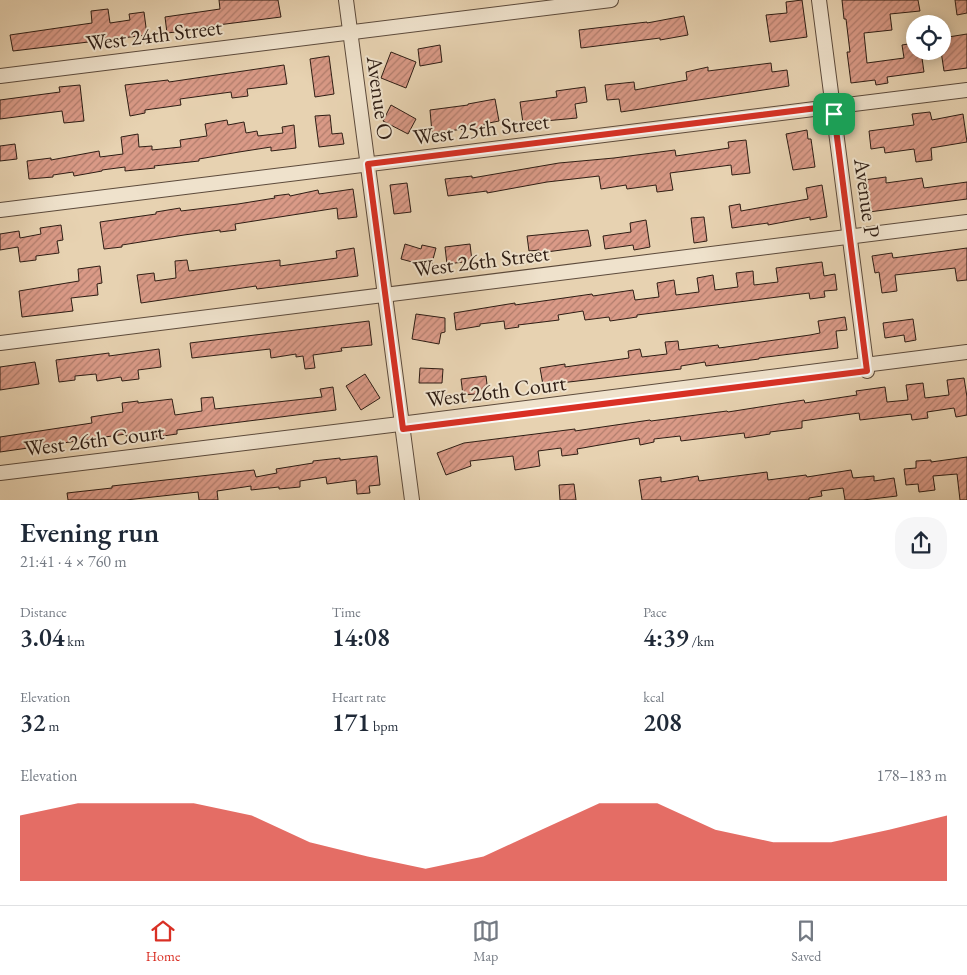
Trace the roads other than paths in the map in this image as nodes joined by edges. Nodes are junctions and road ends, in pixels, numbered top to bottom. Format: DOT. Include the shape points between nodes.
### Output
graph roads {
  1 [pos="346,0"];
  2 [pos="611,0"];
  3 [pos="819,0"];
  4 [pos="350,31"];
  5 [pos="0,76"];
  6 [pos="967,90"];
  7 [pos="833,106"];
  8 [pos="368,164"];
  9 [pos="0,210"];
  10 [pos="967,222"];
  11 [pos="850,237"];
  12 [pos="385,295"];
  13 [pos="0,342"];
  14 [pos="967,352"];
  15 [pos="967,359"];
  16 [pos="867,368"];
  17 [pos="403,426"];
  18 [pos="0,473"];
  19 [pos="0,479"];
  20 [pos="412,500"];
  1 -- 4 [label="street, Avenue O"];
  2 -- 4 [label="street, West 24th Street"];
  3 -- 7 [label="street, Avenue P"];
  4 -- 5 [label="street, West 24th Street"];
  4 -- 8 [label="street, Avenue O"];
  6 -- 7 [label="street, West 25th Street"];
  7 -- 8 [label="street, West 25th Street"];
  7 -- 11 [label="street, Avenue P"];
  8 -- 9 [label="street, West 25th Street"];
  8 -- 12 [label="street, Avenue O"];
  10 -- 11 [label="street, West 26th Street"];
  11 -- 12 [label="street, West 26th Street"];
  11 -- 16 [label="street, Avenue P"];
  12 -- 13 [label="street, West 26th Street"];
  12 -- 17 [label="street, Avenue O"];
  14 -- 16 [label="street, West 26th Court"];
  15 -- 16 [label="street, West 26th Court"];
  16 -- 17 [label="street, West 26th Court"];
  17 -- 18 [label="street, West 26th Court"];
  17 -- 19 [label="street, West 26th Court"];
  17 -- 20 [label="street, Avenue O"];
}
